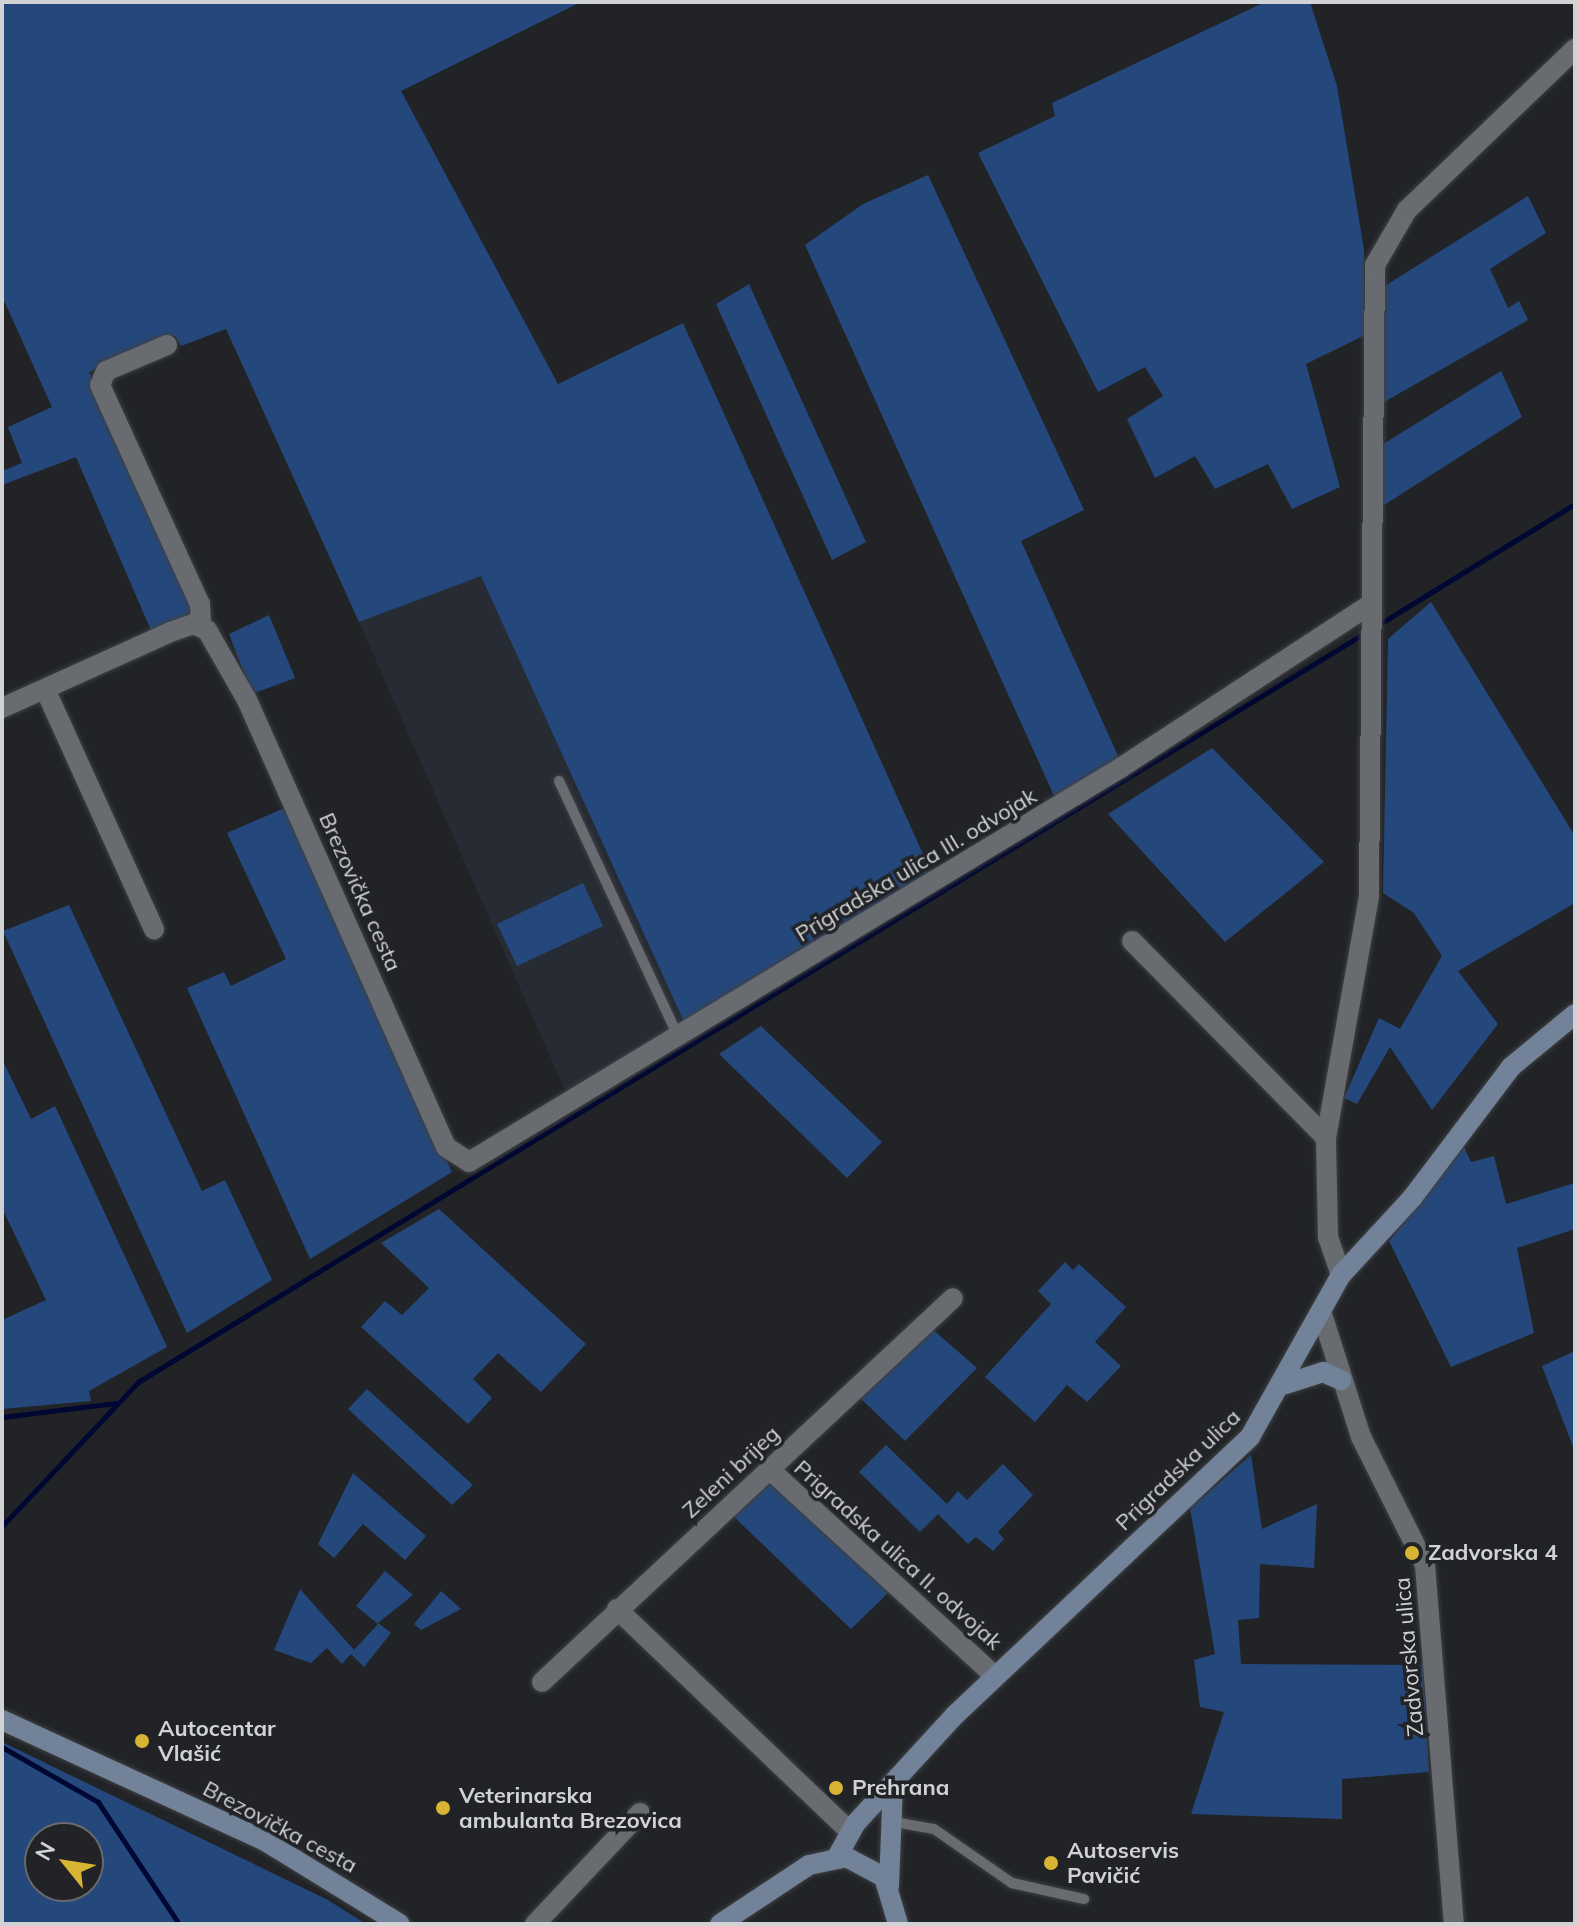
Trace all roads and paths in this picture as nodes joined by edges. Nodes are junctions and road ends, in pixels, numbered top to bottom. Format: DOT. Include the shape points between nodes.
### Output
graph roads {
  1 [pos="1575,49"];
  2 [pos="167,345"];
  3 [pos="1371,611"];
  4 [pos="201,625"];
  5 [pos="45,689"];
  6 [pos="2,708"];
  7 [pos="559,781"];
  8 [pos="154,929"];
  9 [pos="1132,941"];
  10 [pos="1575,1014"];
  11 [pos="678,1038"];
  12 [pos="1326,1138"];
  13 [pos="482,1158"];
  14 [pos="1341,1275"];
  15 [pos="953,1298"];
  16 [pos="1321,1311"];
  17 [pos="1341,1380"];
  18 [pos="1286,1384"];
  19 [pos="769,1469"];
  20 [pos="617,1609"];
  21 [pos="994,1675"];
  22 [pos="542,1682"];
  23 [pos="2,1720"];
  24 [pos="893,1782"];
  25 [pos="640,1813"];
  26 [pos="887,1821"];
  27 [pos="849,1831"];
  28 [pos="837,1857"];
  29 [pos="889,1886"];
  30 [pos="1084,1899"];
  31 [pos="400,1924"];
  32 [pos="535,1924"];
  33 [pos="720,1924"];
  34 [pos="898,1924"];
  35 [pos="1454,1924"];
  1 -- 3 [label="street" via="1474,142 1382,243 1370,365"];
  2 -- 4 [label="street, Brezovička cesta" via="106,371 100,385 200,604"];
  3 -- 11 [label="street, Prigradska ulica III. odvojak"];
  3 -- 12 [label="street" via="1376,643 1368,909"];
  4 -- 5 [label="street"];
  4 -- 13 [label="street, Brezovička cesta" via="247,700 446,1147 459,1159"];
  5 -- 6 [label="street"];
  5 -- 8 [label="street"];
  7 -- 11 [label="lane"];
  9 -- 12 [label="street"];
  10 -- 14 [label="main road, Prigradska ulica" via="1511,1067 1420,1188"];
  11 -- 13 [label="street, Prigradska ulica III. odvojak"];
  12 -- 14 [label="street" via="1328,1237"];
  14 -- 16 [label="main road, Prigradska ulica"];
  15 -- 19 [label="street, Zeleni brijeg"];
  16 -- 17 [label="street, Zadvorska ulica"];
  16 -- 18 [label="main road, Prigradska ulica"];
  17 -- 18 [label="main road" via="1323,1372"];
  17 -- 35 [label="street, Zadvorska ulica" via="1361,1437 1425,1565"];
  18 -- 21 [label="main road, Prigradska ulica" via="1227,1460"];
  19 -- 20 [label="street, Zeleni brijeg"];
  19 -- 21 [label="street, Prigradska ulica II. odvojak"];
  20 -- 22 [label="street, Zeleni brijeg"];
  20 -- 27 [label="street"];
  21 -- 24 [label="main road, Prigradska ulica"];
  23 -- 31 [label="main road, Brezovička cesta" via="278,1848"];
  24 -- 26 [label="main road"];
  24 -- 27 [label="main road, Prigradska ulica"];
  25 -- 32 [label="street"];
  26 -- 29 [label="main road"];
  26 -- 30 [label="lane" via="934,1829 1012,1883"];
  27 -- 28 [label="main road, Prigradska ulica"];
  28 -- 29 [label="main road" via="861,1860"];
  28 -- 33 [label="main road" via="809,1865"];
  29 -- 34 [label="main road"];
}
